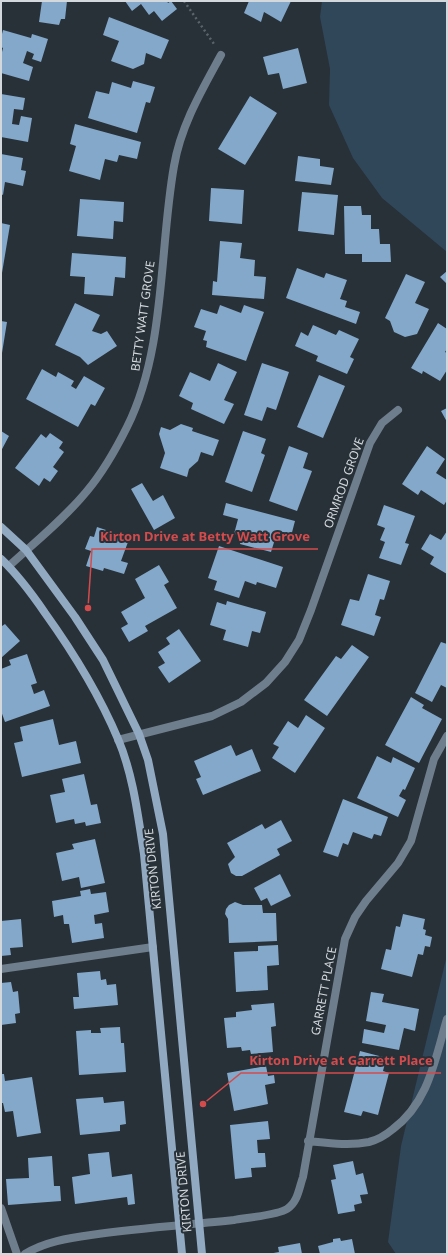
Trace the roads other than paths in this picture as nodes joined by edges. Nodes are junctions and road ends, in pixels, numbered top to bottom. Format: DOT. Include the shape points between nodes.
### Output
graph roads {
  1 [pos="221,55"];
  2 [pos="398,410"];
  3 [pos="1,527"];
  4 [pos="26,550"];
  5 [pos="1,560"];
  6 [pos="8,566"];
  7 [pos="139,734"];
  8 [pos="447,736"];
  9 [pos="118,740"];
  10 [pos="153,947"];
  11 [pos="1,969"];
  12 [pos="447,1019"];
  13 [pos="308,1141"];
  14 [pos="1,1208"];
  15 [pos="199,1224"];
  16 [pos="179,1226"];
  17 [pos="17,1254"];
  18 [pos="25,1254"];
  19 [pos="182,1254"];
  20 [pos="202,1254"];
  1 -- 4 [label="street, BETTY WATT GROVE" via="186,120 174,165 154,342 145,383 128,426 88,490"];
  2 -- 7 [label="street, ORMROD GROVE" via="382,423 370,443 311,610 299,640 285,662 266,683 241,702 212,716"];
  3 -- 4 [label="street, KIRTON DRIVE"];
  4 -- 6 [label="street, BETTY WATT GROVE"];
  4 -- 7 [label="street, KIRTON DRIVE" via="103,660"];
  5 -- 6 [label="street, KIRTON DRIVE"];
  6 -- 9 [label="street, KIRTON DRIVE" via="35,598 66,642 93,688"];
  7 -- 9 [label="street, ORMROD GROVE"];
  7 -- 15 [label="street, KIRTON DRIVE" via="148,760 163,834"];
  8 -- 13 [label="street, GARRETT PLACE" via="434,759 411,841 398,864 355,917 345,939"];
  9 -- 10 [label="street, KIRTON DRIVE" via="135,799 144,854"];
  10 -- 11 [label="street"];
  10 -- 16 [label="street, KIRTON DRIVE"];
  12 -- 13 [label="street" via="437,1060 428,1083 417,1104 389,1133 371,1141 351,1144"];
  13 -- 15 [label="street, GARRETT PLACE" via="298,1196 286,1210 251,1218"];
  14 -- 17 [label="street"];
  15 -- 16 [label="street, GARRETT PLACE"];
  15 -- 20 [label="street, KIRTON DRIVE"];
  16 -- 18 [label="street, GARRETT PLACE" via="134,1228 62,1240"];
  16 -- 19 [label="street, KIRTON DRIVE"];
}
